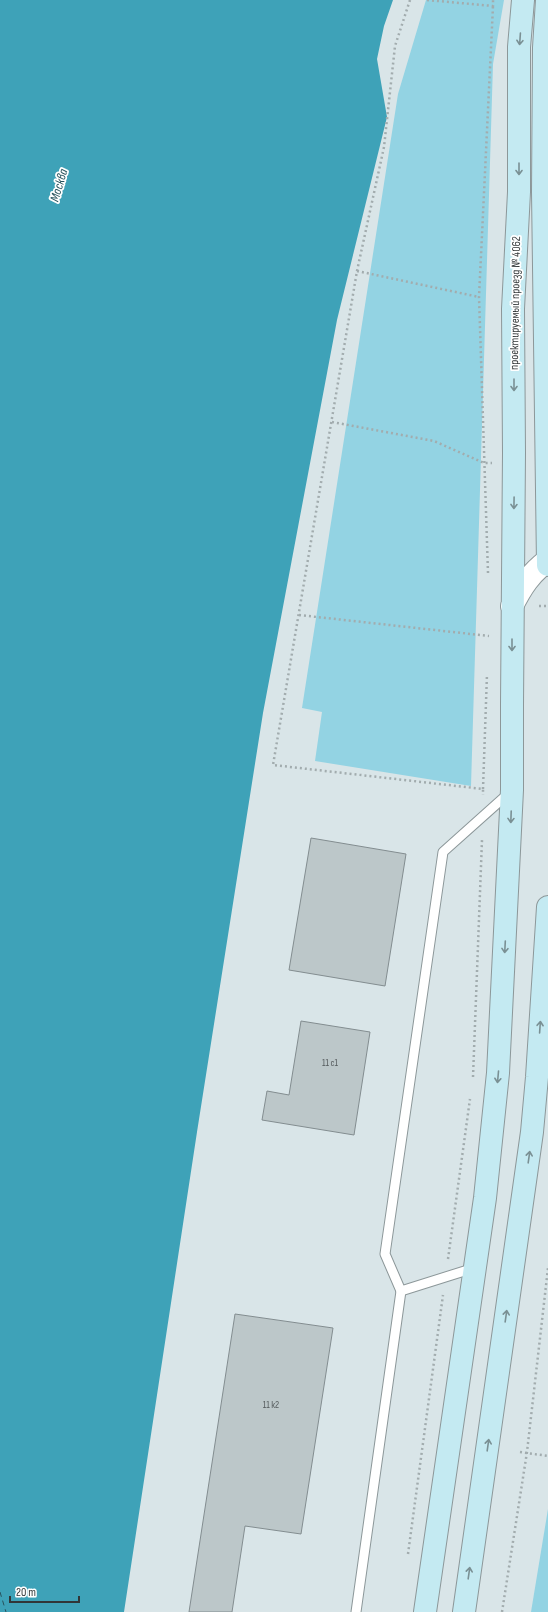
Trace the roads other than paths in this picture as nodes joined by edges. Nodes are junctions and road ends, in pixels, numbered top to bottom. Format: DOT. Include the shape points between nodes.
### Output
graph roads {
  1 [pos="523,0"];
  2 [pos="547,0"];
  3 [pos="536,74"];
  4 [pos="547,466"];
  5 [pos="548,560"];
  6 [pos="548,565"];
  7 [pos="512,606"];
  8 [pos="512,790"];
  9 [pos="548,908"];
  10 [pos="475,1267"];
  11 [pos="401,1291"];
  12 [pos="356,1612"];
  13 [pos="425,1612"];
  14 [pos="464,1612"];
  1 -- 3 [label="main road, проектируемый проезд № 4062, one-way"];
  2 -- 3 [label="main road, проектируемый проезд № 4062"];
  3 -- 4 [label="main road, проектируемый проезд № 4062" via="543,192"];
  3 -- 7 [label="main road, проектируемый проезд № 4062, one-way" via="519,192 513,309"];
  4 -- 5 [label="main road, проектируемый проезд № 4062"];
  5 -- 6 [label="main road, проектируемый проезд № 4062"];
  5 -- 7 [label="street" via="523,584"];
  7 -- 8 [label="main road, проектируемый проезд № 4062, one-way"];
  8 -- 10 [label="main road, проектируемый проезд № 4062, one-way" via="498,1072"];
  8 -- 11 [label="lane" via="443,852 385,1254"];
  14 -- 9 [label="main road, one-way" via="532,1132"];
  10 -- 11 [label="lane"];
  10 -- 13 [label="main road, проектируемый проезд № 4062"];
  11 -- 12 [label="lane"];
}
